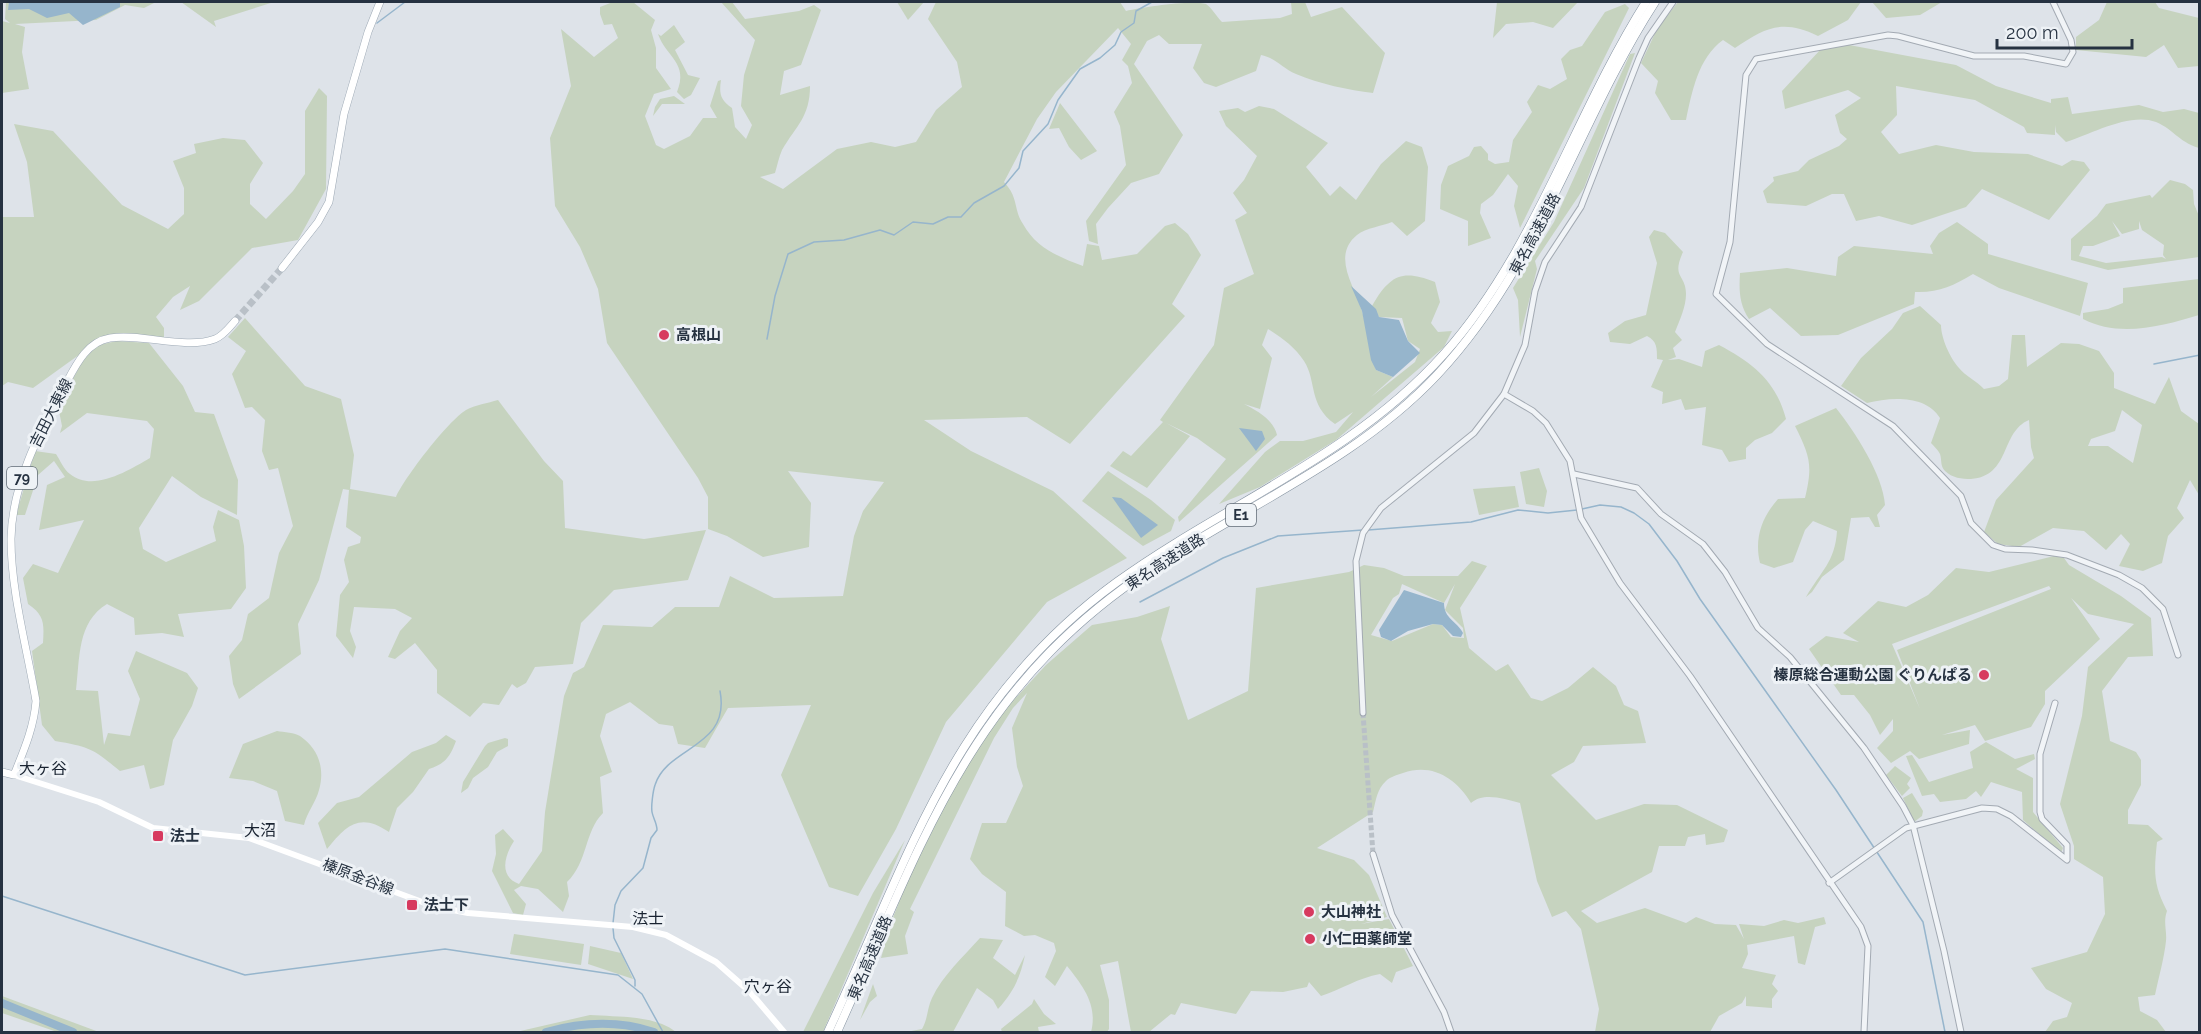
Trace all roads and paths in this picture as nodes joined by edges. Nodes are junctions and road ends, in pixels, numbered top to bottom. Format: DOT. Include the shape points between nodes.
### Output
graph roads {
  1 [pos="380,2"];
  2 [pos="1646,2"];
  3 [pos="1655,2"];
  4 [pos="1673,2"];
  5 [pos="2053,2"];
  6 [pos="282,268"];
  7 [pos="235,321"];
  8 [pos="1504,394"];
  9 [pos="1574,474"];
  10 [pos="2178,655"];
  11 [pos="2055,703"];
  12 [pos="1364,713"];
  13 [pos="2,772"];
  14 [pos="14,774"];
  15 [pos="1913,825"];
  16 [pos="1374,854"];
  17 [pos="1829,883"];
  18 [pos="784,1032"];
  19 [pos="828,1032"];
  20 [pos="837,1032"];
  21 [pos="1451,1032"];
  22 [pos="1864,1032"];
  23 [pos="1961,1032"];
  1 -- 6 [label="main road" via="344,114 329,202"];
  2 -- 19 [label="highway, 東名高速道路 / E1" via="1601,79 1504,272 1444,354 1405,393 1348,438 1103,592 1042,646 995,700 955,758 920,824"];
  3 -- 20 [label="highway, 東名高速道路 / E1" via="1612,76 1512,278 1474,333 1437,375 1393,416 1342,454 1119,591 1062,639 1014,690 974,746 936,810"];
  4 -- 8 [label="street" via="1639,58 1581,207 1545,262 1525,345"];
  5 -- 10 [label="street" via="2071,40 2073,52 2066,64 2024,56 1974,56 1898,36 1756,58 1746,75 1730,242 1716,294 1767,344 1893,426 1961,496 1971,523 1993,544 2005,549 2067,555 2142,588 2163,609"];
  7 -- 14 [label="main road, 吉田大東線 / 79" via="215,339 200,342 122,337 100,341 74,367 43,425 21,480 11,537 36,701 33,727"];
  8 -- 9 [label="street" via="1546,423"];
  8 -- 12 [label="street" via="1474,433 1381,508 1364,530 1356,561"];
  9 -- 15 [label="street" via="1637,488 1661,514 1703,543 1758,628 1790,657 1864,748"];
  9 -- 17 [label="street" via="1578,509 1586,528 1620,583 1690,676"];
  11 -- 15 [label="street" via="2040,754 2040,812 2067,845 2067,860 1997,809 1983,808"];
  13 -- 14 [label="main road"];
  14 -- 18 [label="main road, 榛原金谷線" via="99,802 153,828 254,839 433,906 468,913 633,927 666,935 716,962 750,992"];
  15 -- 17 [label="street"];
  15 -- 23 [label="street"];
  16 -- 21 [label="street" via="1392,915"];
  17 -- 22 [label="street" via="1866,937"];
}
